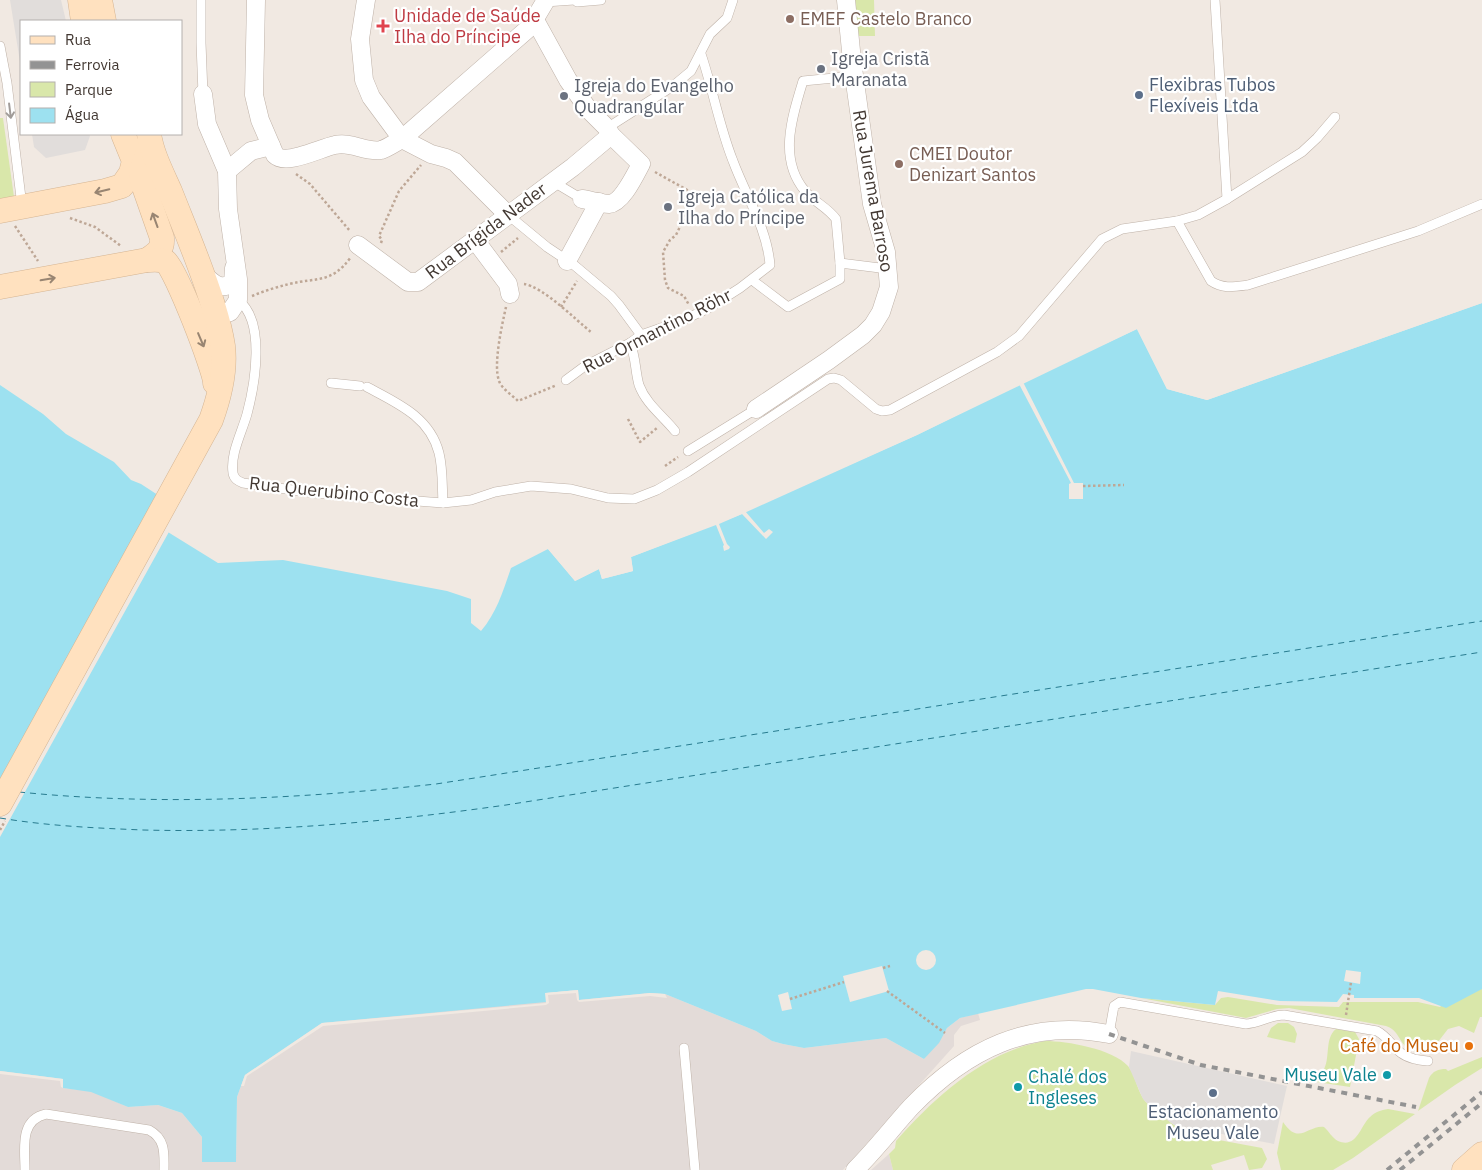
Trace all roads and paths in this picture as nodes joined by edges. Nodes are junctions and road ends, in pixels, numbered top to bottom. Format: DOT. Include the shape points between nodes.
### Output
graph roads {
  1 [pos="80,0"];
  2 [pos="100,0"];
  3 [pos="112,0"];
  4 [pos="201,0"];
  5 [pos="256,0"];
  6 [pos="366,0"];
  7 [pos="575,0"];
  8 [pos="602,0"];
  9 [pos="733,0"];
  10 [pos="846,0"];
  11 [pos="1215,0"];
  12 [pos="546,1"];
  13 [pos="83,20"];
  14 [pos="104,20"];
  15 [pos="116,20"];
  16 [pos="535,20"];
  17 [pos="0,46"];
  18 [pos="701,54"];
  19 [pos="854,76"];
  20 [pos="203,94"];
  21 [pos="1335,117"];
  22 [pos="609,132"];
  23 [pos="123,135"];
  24 [pos="149,137"];
  25 [pos="402,139"];
  26 [pos="271,146"];
  27 [pos="431,154"];
  28 [pos="289,159"];
  29 [pos="641,164"];
  30 [pos="227,171"];
  31 [pos="552,181"];
  32 [pos="1227,199"];
  33 [pos="590,200"];
  34 [pos="1482,204"];
  35 [pos="18,207"];
  36 [pos="507,214"];
  37 [pos="1177,221"];
  38 [pos="527,231"];
  39 [pos="475,240"];
  40 [pos="364,249"];
  41 [pos="235,258"];
  42 [pos="141,261"];
  43 [pos="491,261"];
  44 [pos="567,261"];
  45 [pos="840,263"];
  46 [pos="889,269"];
  47 [pos="582,272"];
  48 [pos="204,274"];
  49 [pos="51,279"];
  50 [pos="752,280"];
  51 [pos="0,287"];
  52 [pos="509,289"];
  53 [pos="182,295"];
  54 [pos="238,300"];
  55 [pos="561,307"];
  56 [pos="695,315"];
  57 [pos="216,316"];
  58 [pos="591,332"];
  59 [pos="641,335"];
  60 [pos="630,344"];
  61 [pos="566,380"];
  62 [pos="331,383"];
  63 [pos="217,404"];
  64 [pos="756,409"];
  65 [pos="628,419"];
  66 [pos="666,420"];
  67 [pos="675,431"];
  68 [pos="688,451"];
  69 [pos="665,466"];
  70 [pos="1124,485"];
  71 [pos="1083,486"];
  72 [pos="442,503"];
  73 [pos="0,804"];
  74 [pos="890,966"];
  75 [pos="883,968"];
  76 [pos="844,982"];
  77 [pos="1351,982"];
  78 [pos="887,991"];
  79 [pos="790,999"];
  80 [pos="1346,1019"];
  81 [pos="945,1033"];
  82 [pos="1109,1034"];
  83 [pos="684,1048"];
  84 [pos="1428,1061"];
  85 [pos="1482,1154"];
  86 [pos="25,1170"];
  87 [pos="164,1170"];
  88 [pos="695,1170"];
  89 [pos="855,1170"];
  90 [pos="1464,1170"];
  1 -- 13 [label="main road"];
  2 -- 14 [label="main road"];
  3 -- 15 [label="main road"];
  4 -- 20 [label="lane"];
  5 -- 26 [label="street" via="254,95"];
  6 -- 25 [label="street" via="360,38 364,80 371,96"];
  7 -- 8 [label="lane"];
  7 -- 12 [label="lane"];
  9 -- 18 [label="lane, Rua Brígida Nader" via="728,18 710,34"];
  10 -- 19 [label="street, Rua Jurema Barroso"];
  11 -- 32 [label="lane"];
  12 -- 16 [label="street"];
  16 -- 22 [label="street" via="568,80"];
  16 -- 25 [label="street"];
  17 -- 35 [label="lane, one-way" via="7,83"];
  18 -- 22 [label="lane, Rua Brígida Nader" via="691,70 673,86 630,112"];
  18 -- 50 [label="lane, Rua Ormantino Röhr" via="732,160 768,244 770,265"];
  19 -- 45 [label="lane" via="803,81 790,130 790,164 802,187 836,219"];
  19 -- 46 [label="street, Rua Jurema Barroso" via="872,204"];
  20 -- 30 [label="street" via="207,124"];
  21 -- 32 [label="lane" via="1302,152"];
  22 -- 29 [label="street"];
  22 -- 31 [label="street, Rua Brígida Nader" via="573,167"];
  23 -- 35 [label="main road, one-way" via="134,161 132,173 122,186 105,192"];
  42 -- 24 [label="main road, one-way" via="159,251 162,244 142,181 141,171"];
  24 -- 48 [label="main road"];
  25 -- 27 [label="street"];
  25 -- 28 [label="street" via="381,150 347,143"];
  26 -- 28 [label="street" via="278,158"];
  26 -- 30 [label="street" via="251,152"];
  27 -- 36 [label="street" via="455,162"];
  27 -- 40 [label="path" via="399,190 379,236 382,240"];
  28 -- 40 [label="path" via="297,176 310,184"];
  29 -- 33 [label="street" via="620,199 608,204"];
  29 -- 56 [label="path" via="689,192 693,200 676,235 663,252 668,288 684,296"];
  30 -- 41 [label="street" via="228,210"];
  31 -- 33 [label="lane"];
  31 -- 36 [label="street, Rua Brígida Nader"];
  32 -- 37 [label="lane" via="1198,215"];
  33 -- 44 [label="street"];
  34 -- 37 [label="lane" via="1418,230 1231,288 1211,281"];
  35 -- 42 [label="path" via="71,218 100,230"];
  35 -- 49 [label="path" via="27,247"];
  36 -- 38 [label="lane"];
  36 -- 39 [label="street, Rua Brígida Nader"];
  37 -- 72 [label="lane" via="1122,229 1102,239 1019,336 890,410 876,409 841,380 828,379 688,472 634,499 608,498 571,488 531,486"];
  38 -- 43 [label="path"];
  38 -- 44 [label="lane"];
  39 -- 40 [label="street, Rua Brígida Nader" via="413,283"];
  39 -- 43 [label="street"];
  40 -- 54 [label="path" via="340,271 327,277 287,284"];
  41 -- 48 [label="street" via="233,283 227,287 218,286"];
  41 -- 54 [label="street"];
  42 -- 49 [label="main road"];
  42 -- 53 [label="main road" via="163,260 167,263"];
  43 -- 52 [label="street"];
  44 -- 47 [label="lane"];
  45 -- 46 [label="lane"];
  45 -- 50 [label="lane" via="840,279 788,306"];
  46 -- 64 [label="street, Rua Jurema Barroso" via="889,287 873,325 830,360"];
  47 -- 55 [label="path"];
  47 -- 59 [label="lane" via="615,300"];
  48 -- 57 [label="main road"];
  51 -- 49 [label="main road, one-way"];
  50 -- 56 [label="lane, Rua Ormantino Röhr"];
  52 -- 55 [label="path" via="520,283 531,284"];
  52 -- 61 [label="path, Rua Ormantino Röhr" via="500,335 499,381 518,401 556,384 560,389"];
  53 -- 57 [label="main road" via="198,313"];
  53 -- 63 [label="main road, one-way" via="215,375"];
  54 -- 57 [label="street" via="230,312"];
  54 -- 72 [label="lane, Rua Querubino Costa" via="252,320 256,344 248,412 233,466 237,481 314,493"];
  55 -- 58 [label="path"];
  56 -- 59 [label="lane, Rua Ormantino Röhr"];
  57 -- 63 [label="main road" via="223,346"];
  59 -- 60 [label="lane, Rua Ormantino Röhr"];
  60 -- 61 [label="lane, Rua Ormantino Röhr" via="585,366"];
  60 -- 66 [label="lane" via="640,387 656,412"];
  62 -- 72 [label="lane" via="364,386 419,418 432,435 439,454"];
  63 -- 73 [label="main road"];
  64 -- 68 [label="lane"];
  65 -- 66 [label="path" via="640,442"];
  66 -- 67 [label="lane"];
  68 -- 69 [label="path"];
  70 -- 71 [label="path"];
  74 -- 75 [label="path"];
  76 -- 79 [label="path"];
  77 -- 80 [label="path"];
  78 -- 81 [label="path"];
  82 -- 84 [label="lane" via="1114,1006 1120,1002 1246,1024 1284,1014 1377,1031 1401,1053"];
  82 -- 89 [label="street" via="1078,1029 1040,1031 987,1048 955,1068 925,1093"];
  83 -- 88 [label="lane"];
  85 -- 90 [label="main road"];
  86 -- 87 [label="lane" via="25,1133 35,1118 46,1114 149,1130 158,1136 163,1146"];
}
